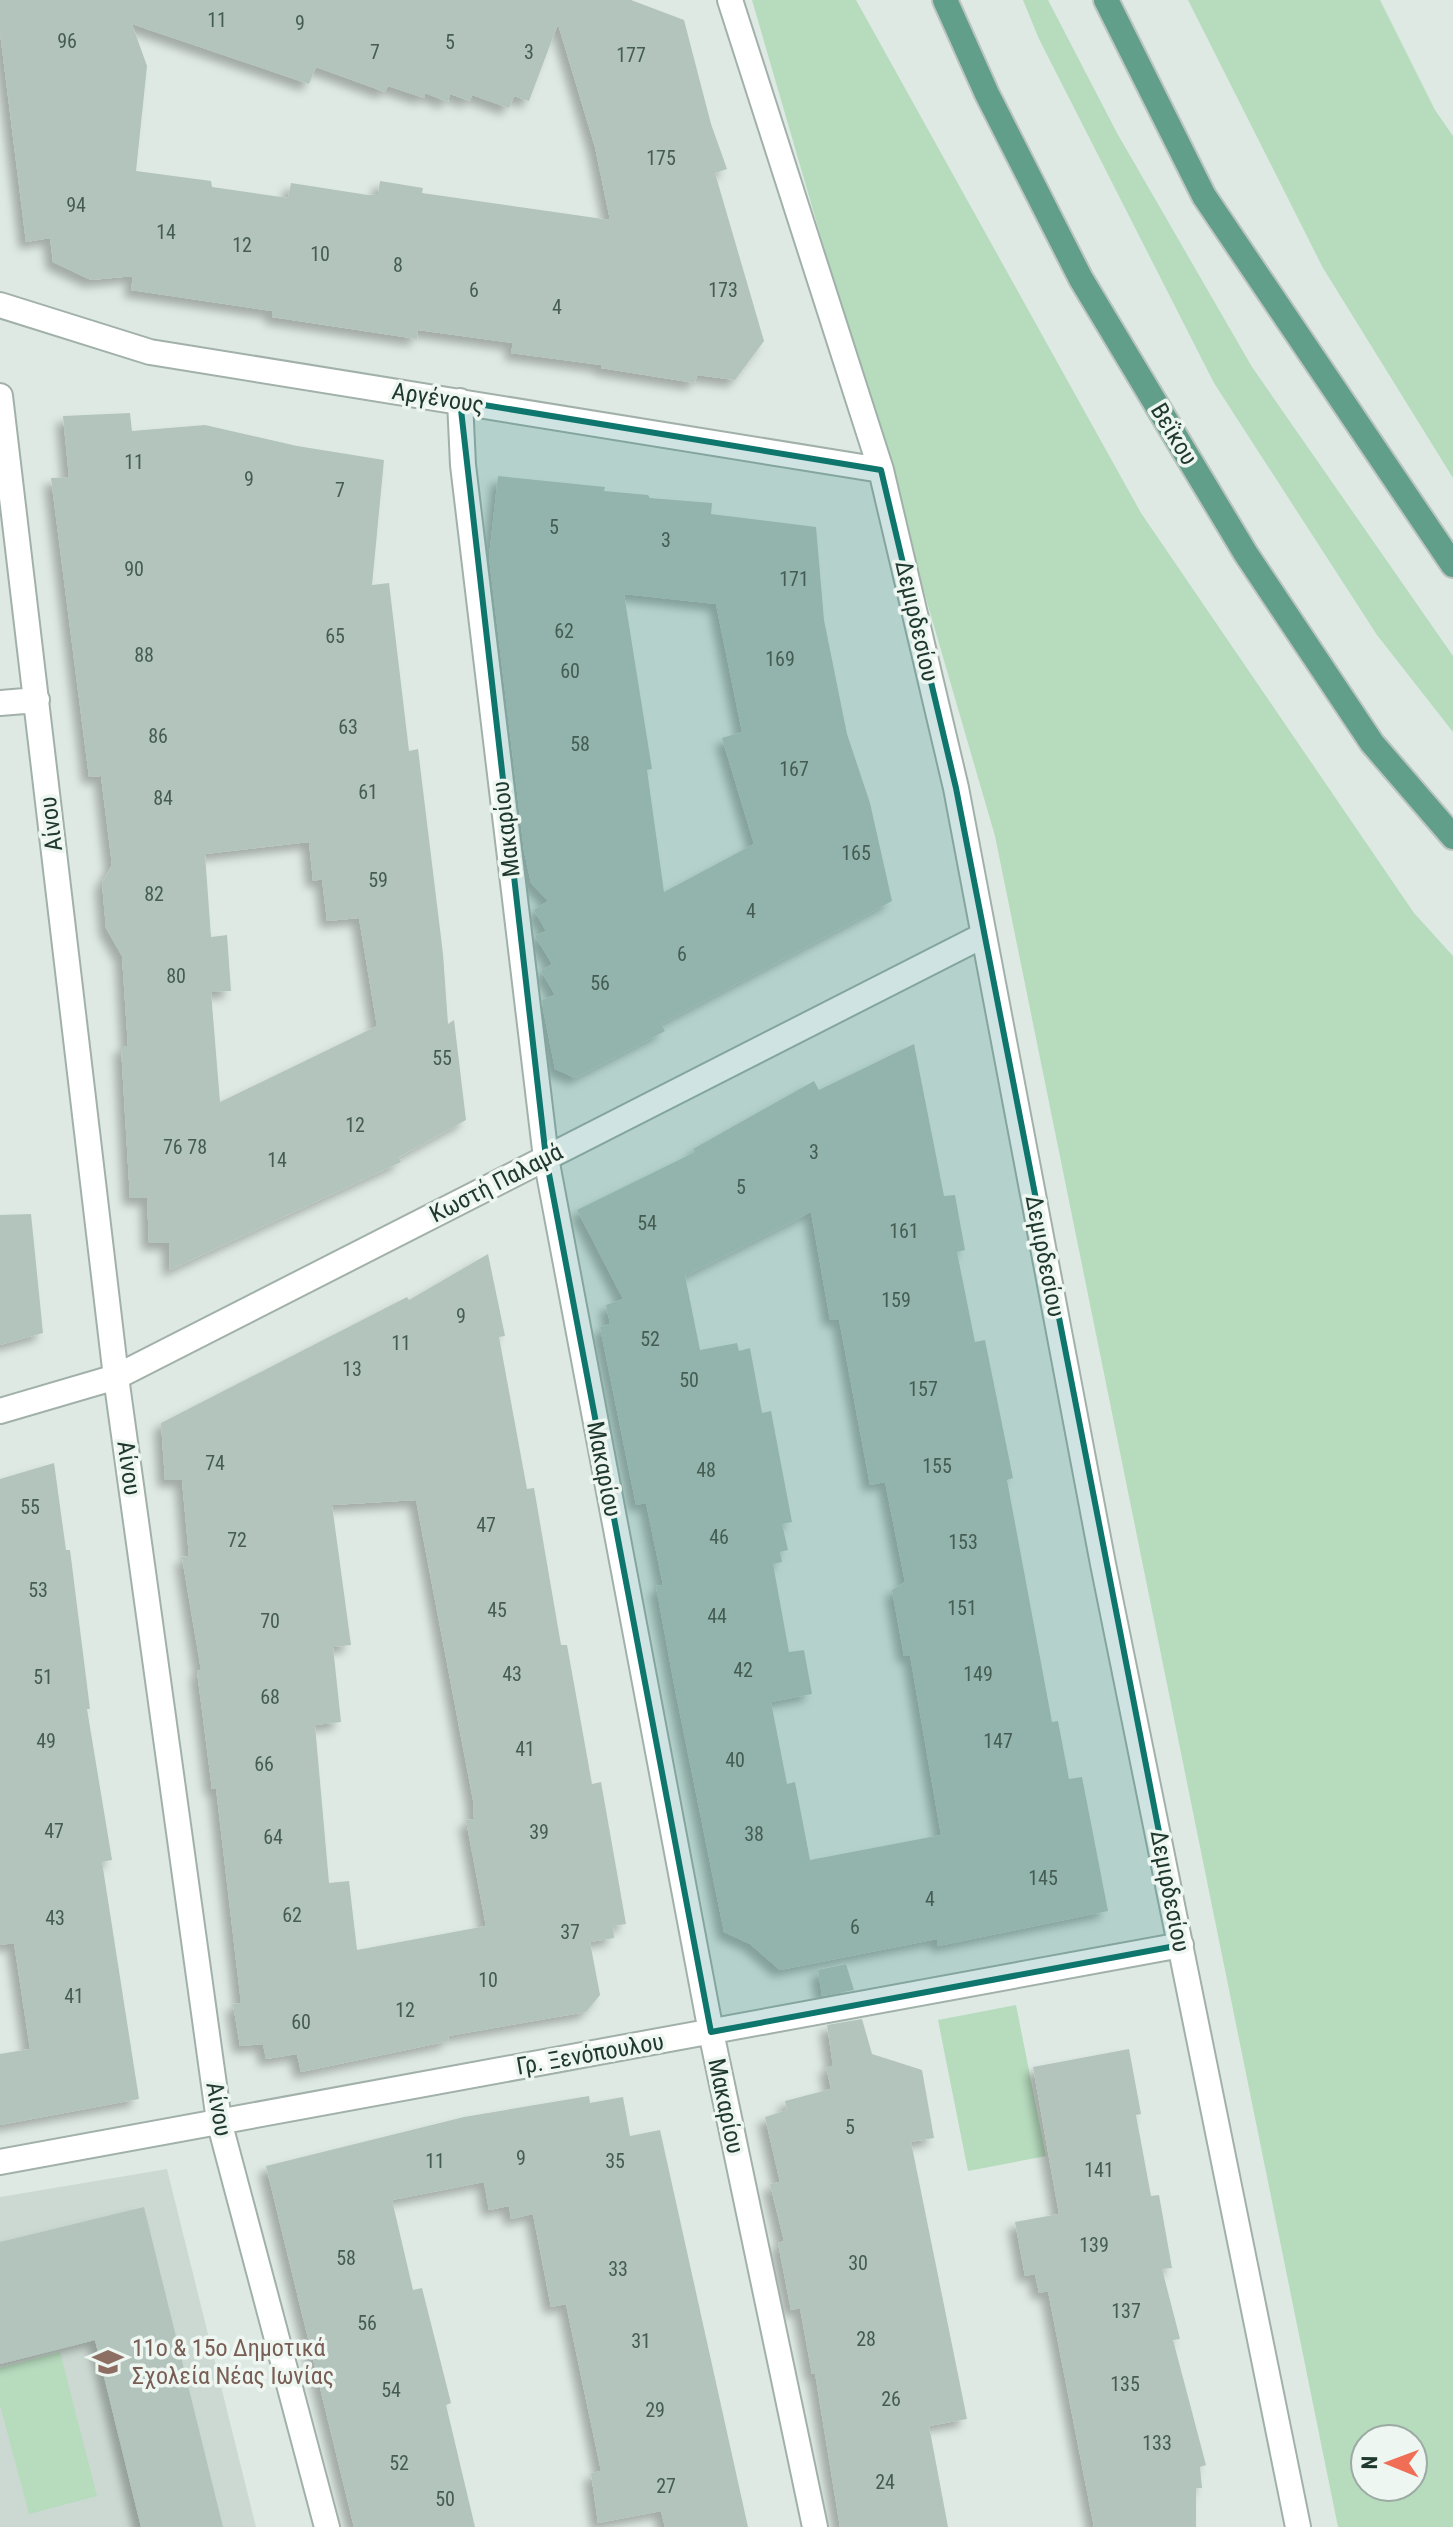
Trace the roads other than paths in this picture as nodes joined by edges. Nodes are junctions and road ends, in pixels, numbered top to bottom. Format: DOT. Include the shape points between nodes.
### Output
graph roads {
  1 [pos="729,0"];
  2 [pos="945,0"];
  3 [pos="1106,0"];
  4 [pos="0,305"];
  5 [pos="0,396"];
  6 [pos="460,401"];
  7 [pos="881,470"];
  8 [pos="1453,565"];
  9 [pos="37,700"];
  10 [pos="0,703"];
  11 [pos="1453,837"];
  12 [pos="984,935"];
  13 [pos="546,1158"];
  14 [pos="116,1377"];
  15 [pos="0,1411"];
  16 [pos="1181,1945"];
  17 [pos="711,2032"];
  18 [pos="219,2121"];
  19 [pos="0,2162"];
  20 [pos="327,2527"];
  21 [pos="815,2527"];
  22 [pos="1298,2527"];
  1 -- 7 [label="street, Δεμιρδεσίου"];
  2 -- 11 [label="main road, Βεΐκου" via="1081,279 1246,554 1372,743"];
  3 -- 8 [label="main road" via="1204,196"];
  4 -- 6 [label="street, Αργένους" via="150,352"];
  5 -- 9 [label="street, Αίνου"];
  6 -- 7 [label="street, Αργένους"];
  6 -- 13 [label="street, Μακαρίου" via="463,465"];
  7 -- 12 [label="street, Δεμιρδεσίου" via="956,788"];
  9 -- 10 [label="street"];
  9 -- 14 [label="street, Αίνου"];
  12 -- 13 [label="street, Κωστή Παλαμά"];
  12 -- 16 [label="street, Δεμιρδεσίου"];
  13 -- 14 [label="street, Κωστή Παλαμά"];
  13 -- 17 [label="street, Μακαρίου"];
  14 -- 15 [label="street, Κωστή Παλαμά"];
  14 -- 18 [label="street, Αίνου"];
  16 -- 17 [label="street, Γρ. Ξενόπουλου"];
  16 -- 22 [label="street, Δεμιρδεσίου"];
  17 -- 18 [label="street, Γρ. Ξενόπουλου"];
  17 -- 21 [label="street, Μακαρίου"];
  18 -- 19 [label="street, Γρ. Ξενόπουλου"];
  18 -- 20 [label="street, Αίνου"];
}
